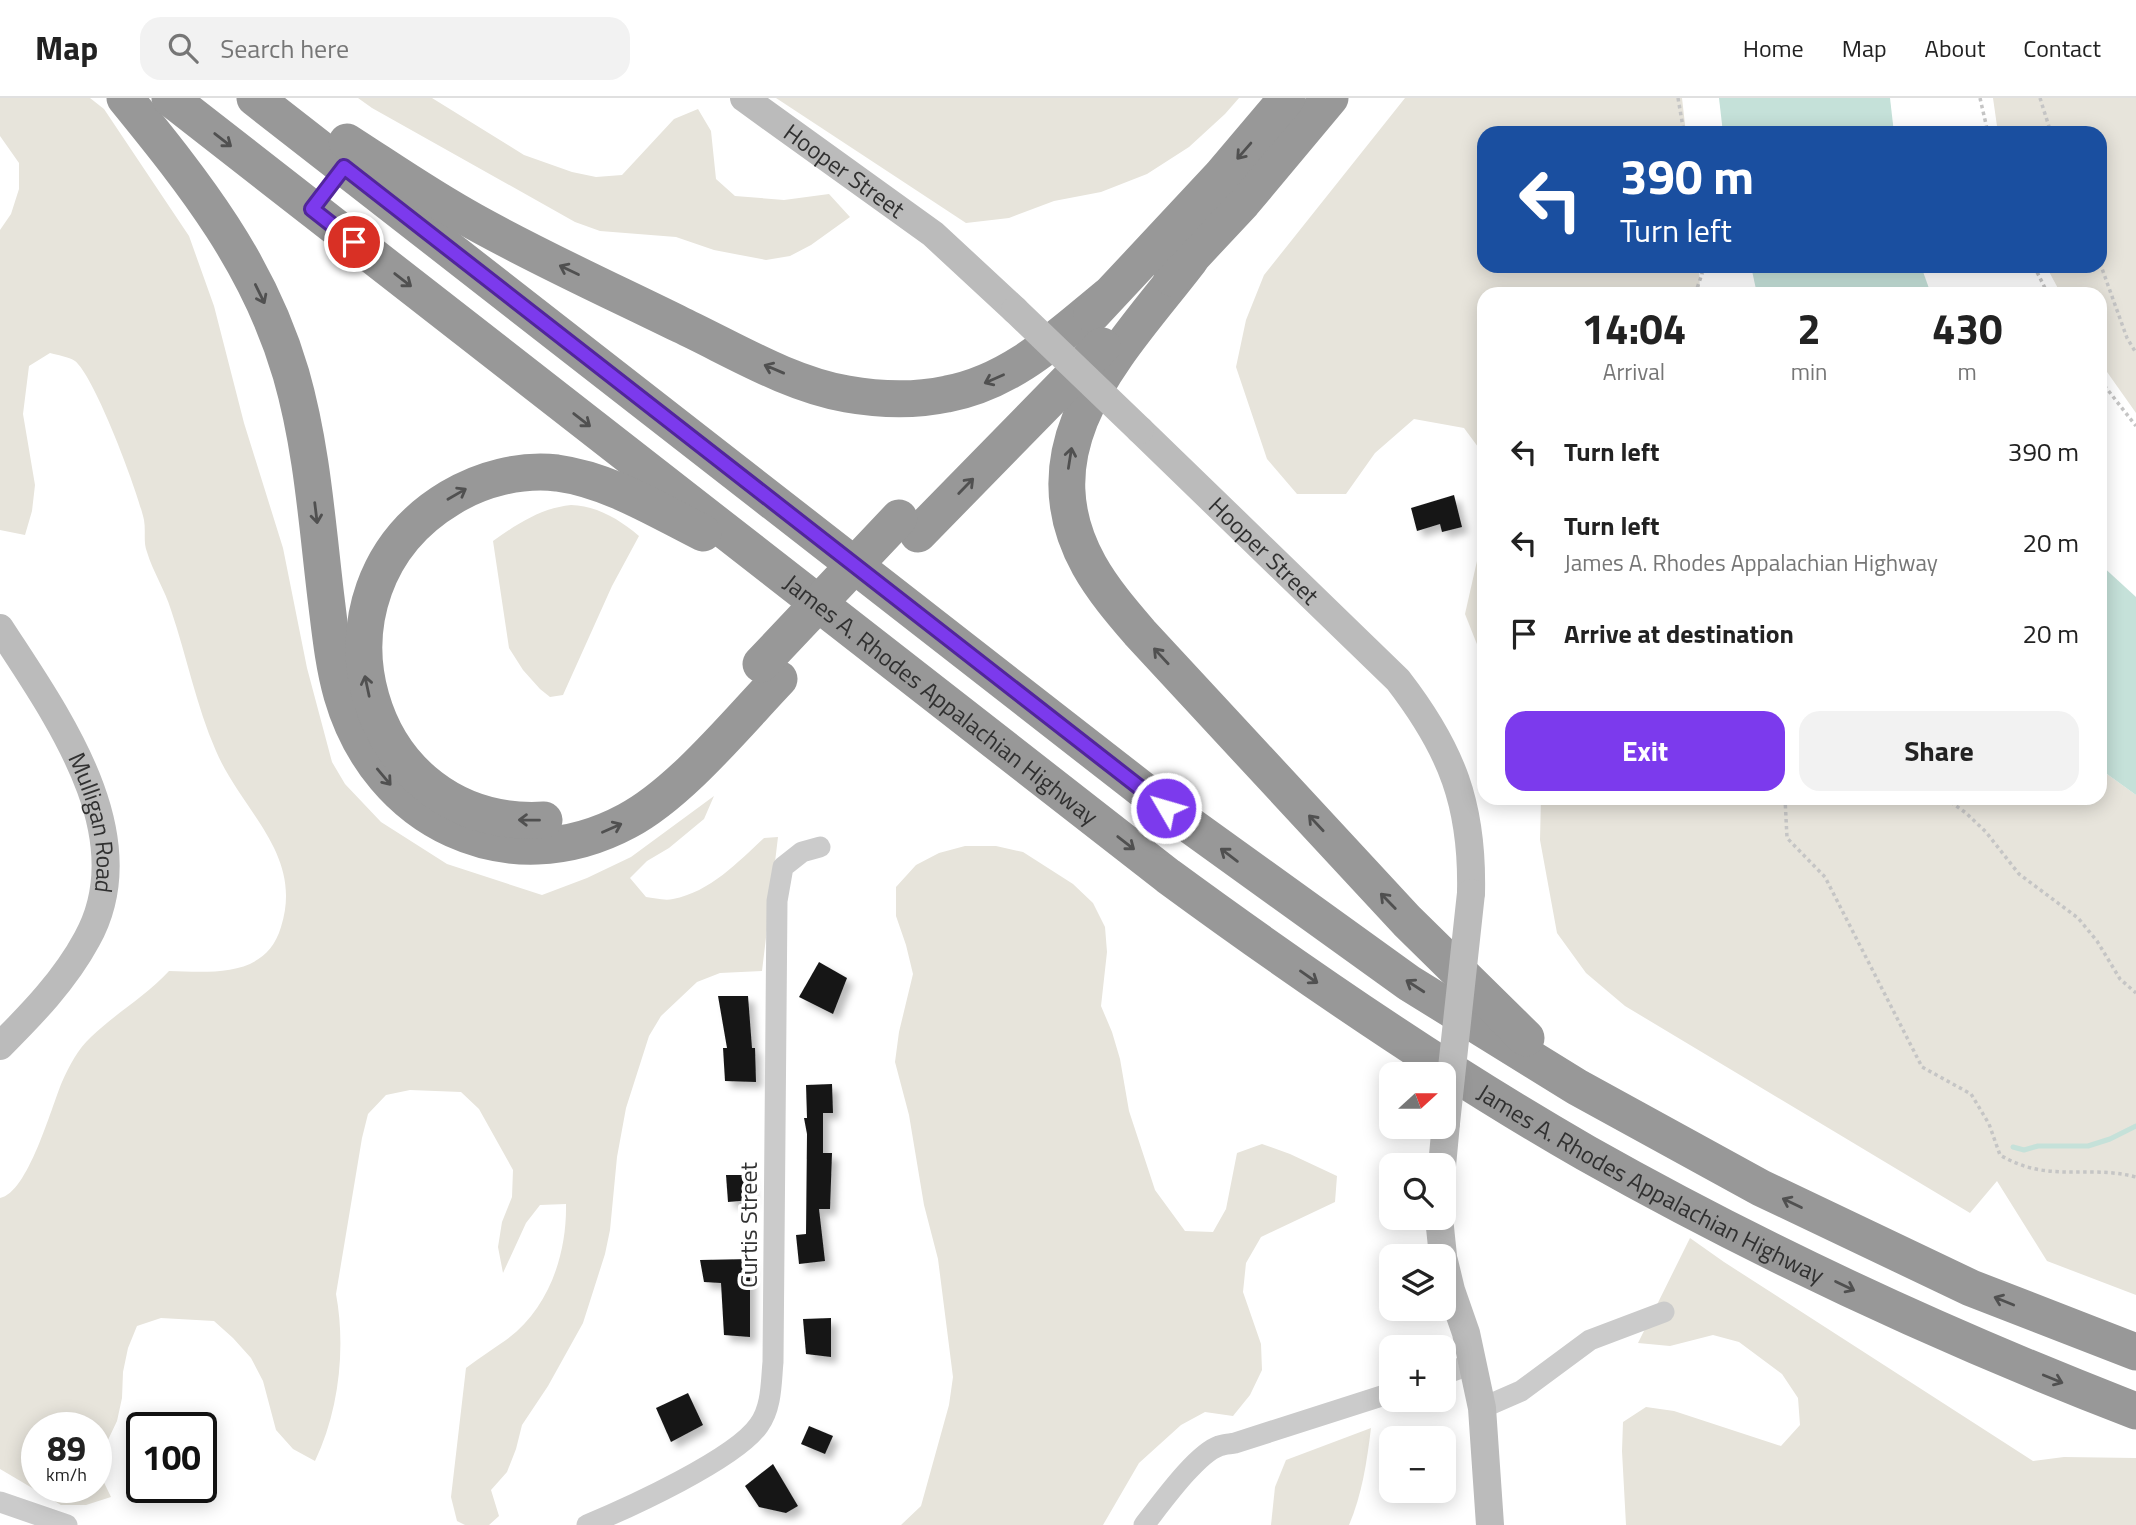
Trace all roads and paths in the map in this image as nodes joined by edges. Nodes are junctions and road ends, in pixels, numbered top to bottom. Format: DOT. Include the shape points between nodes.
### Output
graph roads {
  1 [pos="124,98"];
  2 [pos="170,98"];
  3 [pos="255,98"];
  4 [pos="279,98"];
  5 [pos="744,98"];
  6 [pos="1287,98"];
  7 [pos="1330,98"];
  8 [pos="1678,98"];
  9 [pos="1980,98"];
  10 [pos="2040,98"];
  11 [pos="1683,126"];
  12 [pos="1986,126"];
  13 [pos="2049,126"];
  14 [pos="344,167"];
  15 [pos="312,209"];
  16 [pos="1190,260"];
  17 [pos="2104,273"];
  18 [pos="1108,296"];
  19 [pos="2136,353"];
  20 [pos="2107,389"];
  21 [pos="2136,426"];
  22 [pos="909,526"];
  23 [pos="778,570"];
  24 [pos="0,628"];
  25 [pos="770,671"];
  26 [pos="1785,805"];
  27 [pos="1955,805"];
  28 [pos="820,847"];
  29 [pos="2136,993"];
  30 [pos="0,1046"];
  31 [pos="1577,1087"];
  32 [pos="1442,1153"];
  33 [pos="2136,1177"];
  34 [pos="1456,1304"];
  35 [pos="1664,1311"];
  36 [pos="2136,1352"];
  37 [pos="1472,1364"];
  38 [pos="1456,1370"];
  39 [pos="1379,1397"];
  40 [pos="1482,1408"];
  41 [pos="2136,1411"];
  42 [pos="0,1502"];
  43 [pos="67,1525"];
  44 [pos="587,1525"];
  45 [pos="1144,1525"];
  46 [pos="1490,1525"];
  1 -- 25 [label="highway, one-way" via="204,197 247,267 278,337 310,459 341,693 354,731 374,766 396,791 445,825 489,842 561,844 597,835 629,820 685,776"];
  2 -- 15 [label="highway, James A. Rhodes Appalachian Highway, one-way"];
  3 -- 14 [label="highway, James A. Rhodes Appalachian Highway"];
  18 -- 4 [label="highway, one-way" via="1030,359 982,384 920,399 845,394 775,370 518,246 424,192"];
  5 -- 32 [label="street, Hooper Street, bridge" via="933,234 1398,680 1422,711 1457,782 1472,858"];
  6 -- 18 [label="highway, one-way"];
  7 -- 16 [label="highway"];
  8 -- 11 [label="path"];
  9 -- 12 [label="path"];
  10 -- 13 [label="path"];
  14 -- 15 [label="lane"];
  31 -- 14 [label="highway, James A. Rhodes Appalachian Highway, one-way" via="1409,983 1166,808"];
  15 -- 23 [label="highway, James A. Rhodes Appalachian Highway, one-way"];
  22 -- 16 [label="highway, one-way"];
  31 -- 16 [label="highway, one-way" via="1362,873 1140,634 1089,564 1069,504 1074,432 1104,373"];
  17 -- 19 [label="path"];
  18 -- 22 [label="highway"];
  20 -- 21 [label="path"];
  22 -- 25 [label="highway, bridge"];
  25 -- 23 [label="highway, one-way" via="617,798 589,811 529,821 466,807 416,774 395,751 378,721 366,687 363,651 367,612 392,551 438,505 494,478 555,473 587,479"];
  23 -- 41 [label="highway, James A. Rhodes Appalachian Highway, one-way" via="1168,876 1414,1048 1586,1152 1763,1247 1921,1322"];
  24 -- 30 [label="street, Mulligan Road" via="59,720 92,791 101,821 105,883 87,940 45,1000"];
  26 -- 33 [label="path" via="1787,838 1825,877 1922,1067 1971,1094 2000,1155 2048,1173 2104,1171"];
  27 -- 29 [label="path" via="1986,832 2019,874 2078,918 2120,979"];
  28 -- 44 [label="street, Curtis Street" via="802,852 783,867 777,901 773,1362 765,1413 736,1448"];
  36 -- 31 [label="highway, James A. Rhodes Appalachian Highway, one-way" via="1971,1288 1854,1233 1761,1188"];
  34 -- 37 [label="street"];
  35 -- 40 [label="street" via="1590,1340 1521,1391"];
  37 -- 38 [label="street"];
  37 -- 40 [label="street"];
  39 -- 45 [label="street" via="1218,1446 1169,1493"];
  40 -- 46 [label="street"];
  42 -- 43 [label="street"];
}
